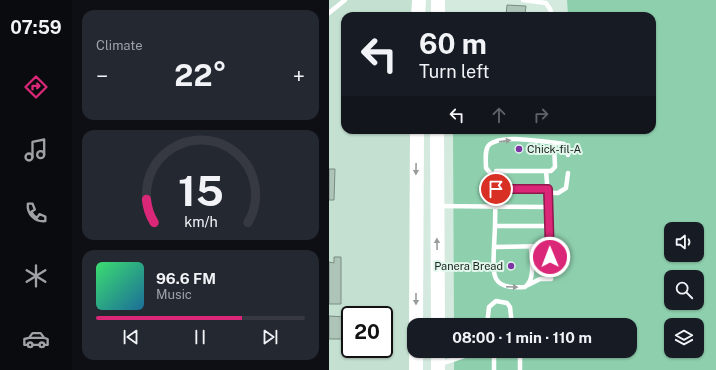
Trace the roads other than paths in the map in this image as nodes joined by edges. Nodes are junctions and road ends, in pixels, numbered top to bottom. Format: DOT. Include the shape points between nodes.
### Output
graph roads {
  1 [pos="345,0"];
  2 [pos="438,0"];
  3 [pos="523,0"];
  4 [pos="438,12"];
  5 [pos="551,12"];
  6 [pos="329,13"];
  7 [pos="417,134"];
  8 [pos="437,134"];
  9 [pos="554,143"];
  10 [pos="568,155"];
  11 [pos="547,171"];
  12 [pos="568,173"];
  13 [pos="496,174"];
  14 [pos="496,189"];
  15 [pos="548,191"];
  16 [pos="437,206"];
  17 [pos="495,207"];
  18 [pos="549,207"];
  19 [pos="495,226"];
  20 [pos="550,226"];
  21 [pos="531,246"];
  22 [pos="550,246"];
  23 [pos="495,247"];
  24 [pos="528,285"];
  25 [pos="416,318"];
  26 [pos="438,318"];
  27 [pos="488,318"];
  28 [pos="511,318"];
  29 [pos="416,358"];
  30 [pos="453,358"];
  31 [pos="494,358"];
  32 [pos="519,358"];
  33 [pos="438,362"];
  34 [pos="415,370"];
  35 [pos="494,370"];
  36 [pos="520,370"];
  1 -- 6 [label="lane"];
  2 -- 4 [label="highway"];
  3 -- 5 [label="lane" via="546,3"];
  7 -- 25 [label="highway, one-way"];
  8 -- 16 [label="highway"];
  9 -- 10 [label="lane" via="564,144"];
  9 -- 11 [label="lane" via="555,167"];
  13 -- 9 [label="lane, one-way" via="491,174 486,168 486,148 490,143 523,139"];
  11 -- 13 [label="lane" via="496,171"];
  11 -- 15 [label="lane"];
  12 -- 15 [label="lane" via="566,188 558,193"];
  13 -- 14 [label="lane"];
  14 -- 15 [label="lane"];
  14 -- 17 [label="lane"];
  15 -- 18 [label="lane"];
  16 -- 17 [label="lane"];
  26 -- 16 [label="highway, one-way"];
  17 -- 18 [label="lane"];
  17 -- 19 [label="lane"];
  18 -- 20 [label="lane"];
  19 -- 20 [label="lane"];
  19 -- 23 [label="lane"];
  20 -- 22 [label="lane"];
  21 -- 22 [label="lane"];
  21 -- 23 [label="lane"];
  21 -- 24 [label="lane" via="532,276"];
  22 -- 24 [label="lane" via="551,279 540,278"];
  23 -- 24 [label="lane, one-way" via="496,281 505,287"];
  27 -- 28 [label="lane" via="489,307 496,301 507,303"];
  29 -- 34 [label="highway"];
  30 -- 33 [label="lane"];
  31 -- 35 [label="lane"];
  32 -- 36 [label="lane"];
}
